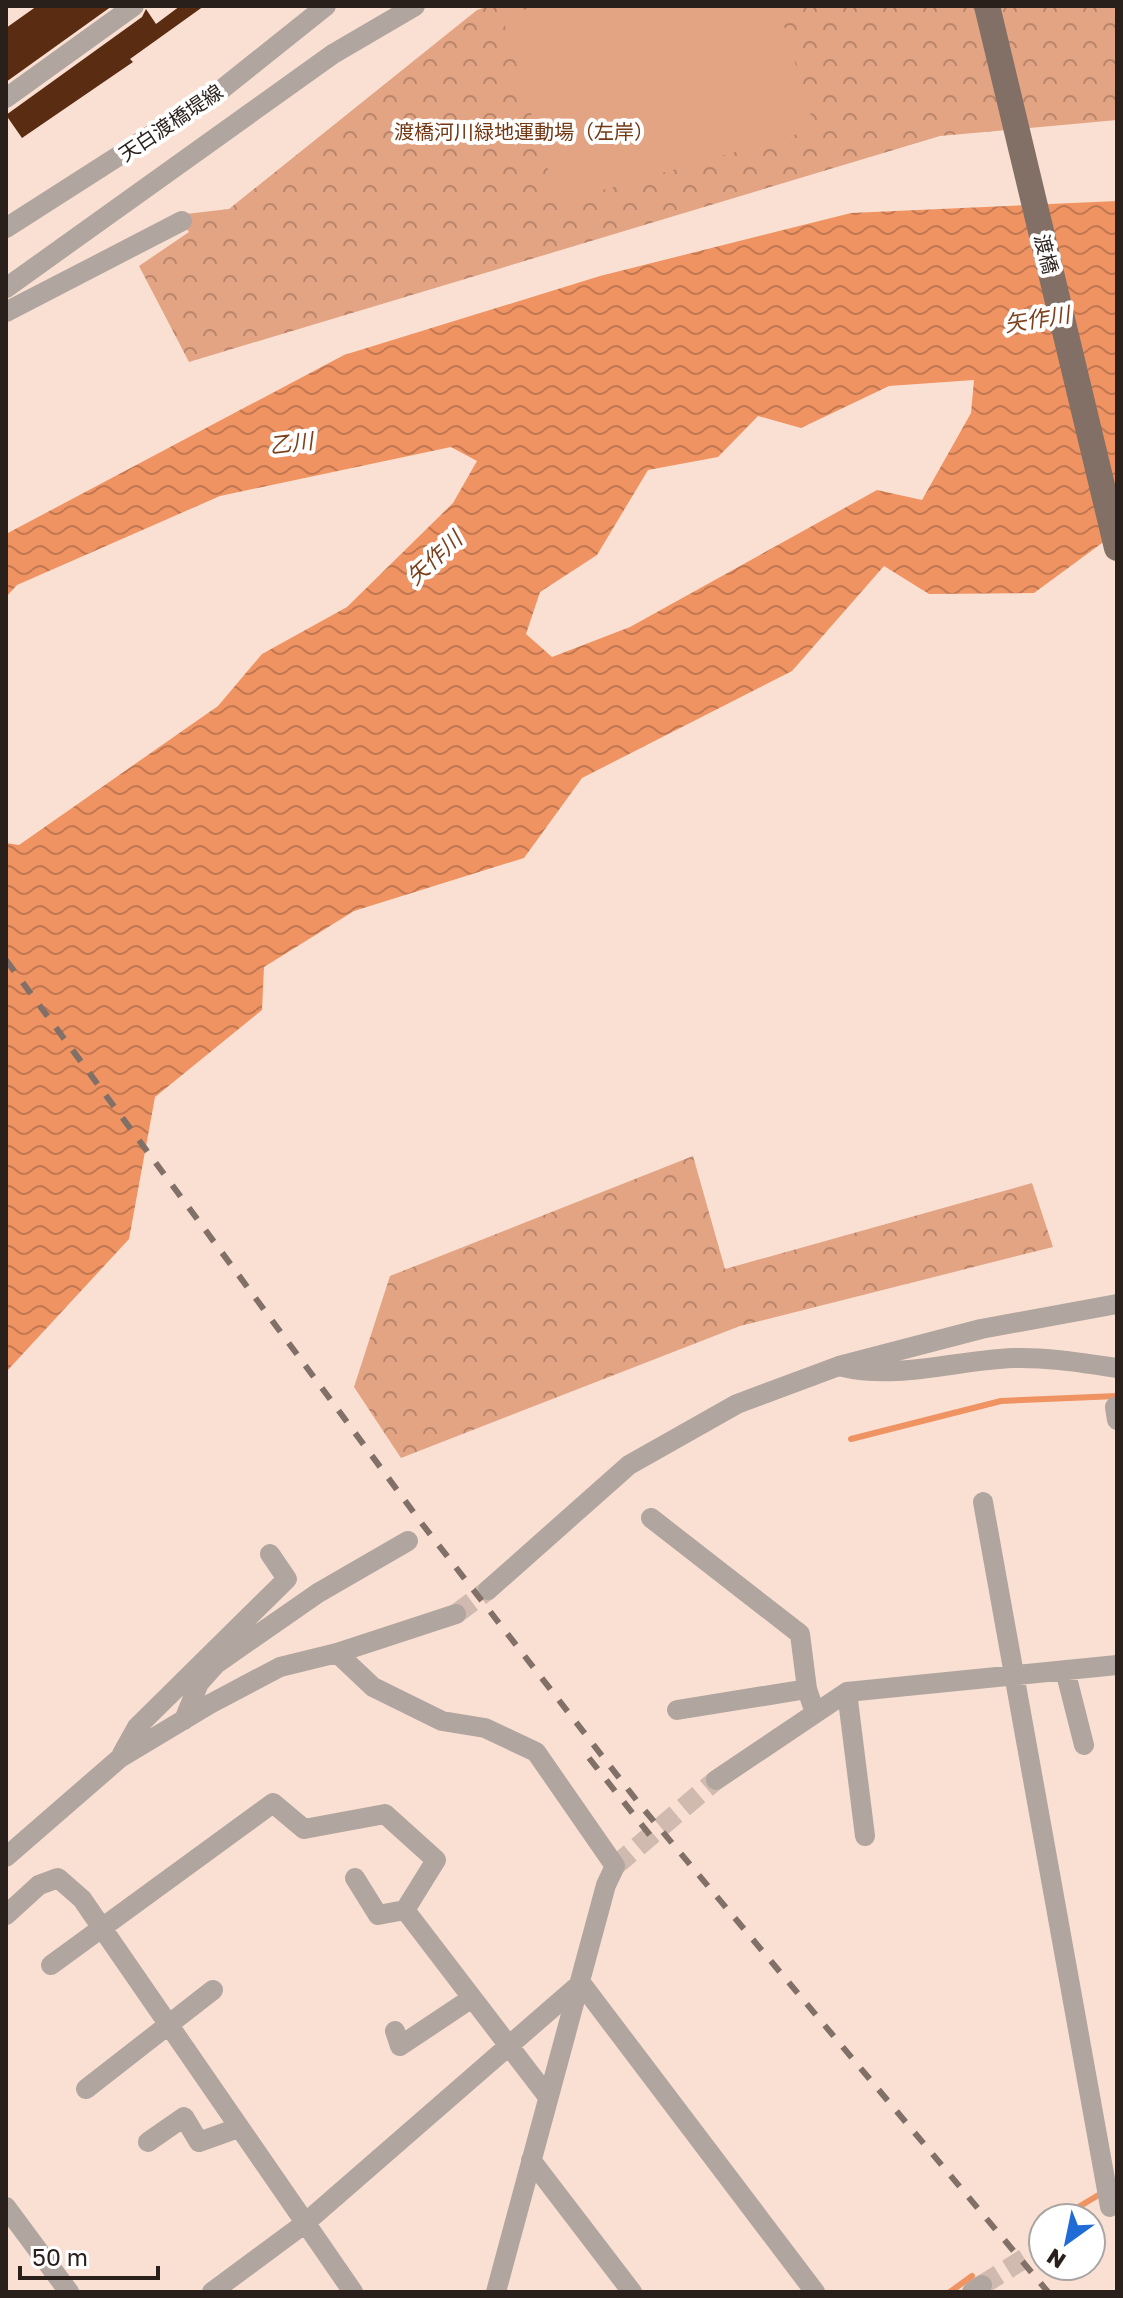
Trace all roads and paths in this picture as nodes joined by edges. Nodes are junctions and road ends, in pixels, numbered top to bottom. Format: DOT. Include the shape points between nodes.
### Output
graph roads {
  1 [pos="134,6"];
  2 [pos="326,6"];
  3 [pos="415,6"];
  4 [pos="987,6"];
  5 [pos="6,98"];
  6 [pos="182,221"];
  7 [pos="6,228"];
  8 [pos="6,288"];
  9 [pos="6,312"];
  10 [pos="1117,548"];
  11 [pos="1117,1304"];
  12 [pos="839,1366"];
  13 [pos="1117,1368"];
  14 [pos="983,1502"];
  15 [pos="651,1518"];
  16 [pos="408,1541"];
  17 [pos="270,1554"];
  18 [pos="488,1590"];
  19 [pos="456,1614"];
  20 [pos="337,1653"];
  21 [pos="1117,1665"];
  22 [pos="1065,1670"];
  23 [pos="1012,1675"];
  24 [pos="807,1689"];
  25 [pos="847,1692"];
  26 [pos="677,1710"];
  27 [pos="815,1713"];
  28 [pos="184,1720"];
  29 [pos="1084,1745"];
  30 [pos="120,1758"];
  31 [pos="716,1780"];
  32 [pos="865,1836"];
  33 [pos="6,1857"];
  34 [pos="355,1878"];
  35 [pos="405,1910"];
  36 [pos="6,1915"];
  37 [pos="103,1930"];
  38 [pos="51,1965"];
  39 [pos="581,1983"];
  40 [pos="213,1990"];
  41 [pos="472,1998"];
  42 [pos="167,2023"];
  43 [pos="395,2031"];
  44 [pos="509,2046"];
  45 [pos="86,2089"];
  46 [pos="548,2097"];
  47 [pos="238,2128"];
  48 [pos="148,2142"];
  49 [pos="531,2160"];
  50 [pos="1113,2205"];
  51 [pos="6,2207"];
  52 [pos="304,2224"];
  53 [pos="69,2292"];
  54 [pos="212,2292"];
  55 [pos="353,2292"];
  56 [pos="496,2292"];
  57 [pos="632,2292"];
  58 [pos="815,2292"];
  1 -- 5 [label="street"];
  2 -- 7 [label="street, 天白渡橋堤線" via="217,93"];
  3 -- 8 [label="street" via="333,54"];
  4 -- 10 [label="main road, 渡橋"];
  6 -- 9 [label="street"];
  11 -- 12 [label="street" via="981,1329"];
  12 -- 13 [label="street" via="872,1374 1015,1358"];
  12 -- 18 [label="street" via="737,1404 629,1465"];
  14 -- 23 [label="street"];
  15 -- 24 [label="street" via="800,1634"];
  16 -- 28 [label="street" via="318,1593 216,1664 199,1683"];
  17 -- 30 [label="street" via="287,1579 137,1727"];
  19 -- 20 [label="street"];
  20 -- 28 [label="street" via="280,1667"];
  20 -- 39 [label="street" via="373,1687 442,1721 485,1728 536,1752 615,1866"];
  21 -- 22 [label="street"];
  22 -- 23 [label="street"];
  22 -- 29 [label="street"];
  23 -- 25 [label="street"];
  23 -- 50 [label="street"];
  24 -- 26 [label="street"];
  24 -- 27 [label="street"];
  25 -- 27 [label="street"];
  25 -- 32 [label="street"];
  27 -- 31 [label="street"];
  28 -- 30 [label="street"];
  30 -- 33 [label="street"];
  34 -- 35 [label="street" via="378,1915"];
  35 -- 37 [label="street" via="436,1860 385,1814 304,1829 273,1803"];
  35 -- 41 [label="street"];
  36 -- 37 [label="street" via="39,1885 58,1878 82,1899"];
  37 -- 38 [label="street"];
  37 -- 42 [label="street"];
  39 -- 44 [label="street"];
  39 -- 46 [label="street"];
  39 -- 58 [label="street"];
  40 -- 42 [label="street"];
  41 -- 43 [label="street" via="400,2046"];
  41 -- 44 [label="street"];
  42 -- 45 [label="street"];
  42 -- 47 [label="street"];
  44 -- 46 [label="street"];
  44 -- 52 [label="street"];
  46 -- 49 [label="street"];
  47 -- 48 [label="street" via="199,2142 184,2117"];
  47 -- 52 [label="street"];
  49 -- 56 [label="street"];
  49 -- 57 [label="street"];
  51 -- 53 [label="street"];
  52 -- 54 [label="street"];
  52 -- 55 [label="street"];
}
